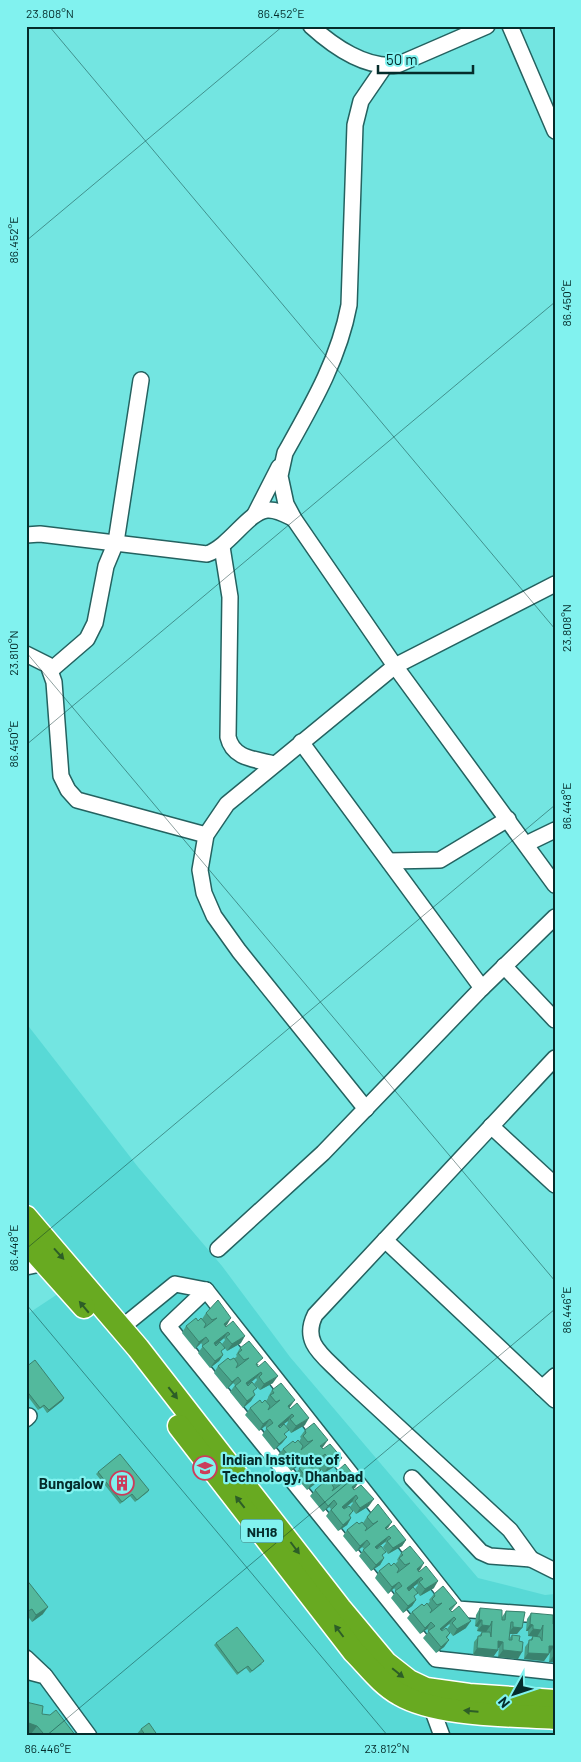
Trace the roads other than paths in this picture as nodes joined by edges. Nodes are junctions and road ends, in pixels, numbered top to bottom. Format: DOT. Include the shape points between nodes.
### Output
graph roads {
  1 [pos="311,26"];
  2 [pos="488,26"];
  3 [pos="510,26"];
  4 [pos="385,66"];
  5 [pos="551,112"];
  6 [pos="555,130"];
  7 [pos="141,380"];
  8 [pos="281,464"];
  9 [pos="255,514"];
  10 [pos="294,519"];
  11 [pos="26,535"];
  12 [pos="116,542"];
  13 [pos="222,547"];
  14 [pos="555,584"];
  15 [pos="26,654"];
  16 [pos="395,666"];
  17 [pos="51,670"];
  18 [pos="301,742"];
  19 [pos="274,764"];
  20 [pos="508,819"];
  21 [pos="555,830"];
  22 [pos="206,835"];
  23 [pos="526,844"];
  24 [pos="389,861"];
  25 [pos="555,885"];
  26 [pos="555,918"];
  27 [pos="504,966"];
  28 [pos="482,988"];
  29 [pos="555,1020"];
  30 [pos="555,1058"];
  31 [pos="366,1109"];
  32 [pos="491,1126"];
  33 [pos="555,1185"];
  34 [pos="26,1217"];
  35 [pos="386,1240"];
  36 [pos="26,1242"];
  37 [pos="218,1249"];
  38 [pos="36,1265"];
  39 [pos="206,1290"];
  40 [pos="121,1328"];
  41 [pos="555,1376"];
  42 [pos="542,1388"];
  43 [pos="555,1400"];
  44 [pos="412,1478"];
  45 [pos="531,1559"];
  46 [pos="555,1571"];
  47 [pos="555,1616"];
  48 [pos="26,1658"];
  49 [pos="26,1671"];
  50 [pos="555,1672"];
  51 [pos="45,1676"];
  52 [pos="555,1701"];
  53 [pos="431,1706"];
  54 [pos="555,1718"];
  55 [pos="89,1736"];
  56 [pos="442,1736"];
  1 -- 4 [label="street" via="340,49"];
  2 -- 4 [label="street" via="396,65"];
  3 -- 5 [label="street"];
  4 -- 8 [label="street" via="362,101 355,125 346,320 328,375"];
  5 -- 6 [label="street"];
  7 -- 12 [label="street"];
  8 -- 9 [label="street"];
  8 -- 10 [label="street" via="283,491"];
  9 -- 10 [label="street" via="268,510"];
  9 -- 13 [label="street"];
  10 -- 16 [label="street"];
  11 -- 12 [label="street"];
  12 -- 13 [label="street" via="200,555"];
  12 -- 17 [label="street" via="101,582 95,623 87,639"];
  13 -- 19 [label="street" via="230,597 230,746 239,755"];
  14 -- 16 [label="street"];
  15 -- 17 [label="street" via="43,661"];
  16 -- 18 [label="street"];
  16 -- 20 [label="street"];
  17 -- 22 [label="street" via="61,776 77,800"];
  18 -- 19 [label="street"];
  18 -- 24 [label="street"];
  19 -- 22 [label="street" via="227,804"];
  20 -- 23 [label="street"];
  20 -- 24 [label="street" via="440,860"];
  21 -- 23 [label="street"];
  22 -- 31 [label="street" via="200,870 204,893 214,916"];
  23 -- 25 [label="street"];
  24 -- 28 [label="street"];
  26 -- 27 [label="street"];
  27 -- 28 [label="street"];
  27 -- 29 [label="street"];
  28 -- 31 [label="street"];
  30 -- 32 [label="street"];
  31 -- 37 [label="street"];
  32 -- 33 [label="street"];
  32 -- 35 [label="street"];
  34 -- 40 [label="highway, NH18, one-way"];
  35 -- 42 [label="street"];
  35 -- 45 [label="street" via="315,1315 310,1337 342,1375 510,1530"];
  36 -- 38 [label="highway, NH18"];
  53 -- 38 [label="highway, NH18, one-way" via="398,1694 354,1652 142,1378"];
  39 -- 40 [label="street" via="175,1284"];
  39 -- 47 [label="street" via="457,1609"];
  39 -- 50 [label="street" via="168,1326 436,1659"];
  40 -- 52 [label="highway, NH18, one-way" via="386,1663 426,1688 447,1693"];
  41 -- 42 [label="street"];
  42 -- 43 [label="street"];
  44 -- 45 [label="street" via="481,1552 490,1556"];
  45 -- 46 [label="street"];
  48 -- 51 [label="street"];
  49 -- 51 [label="street"];
  51 -- 55 [label="street"];
  54 -- 53 [label="highway, NH18, one-way"];
  53 -- 56 [label="street"];
}
